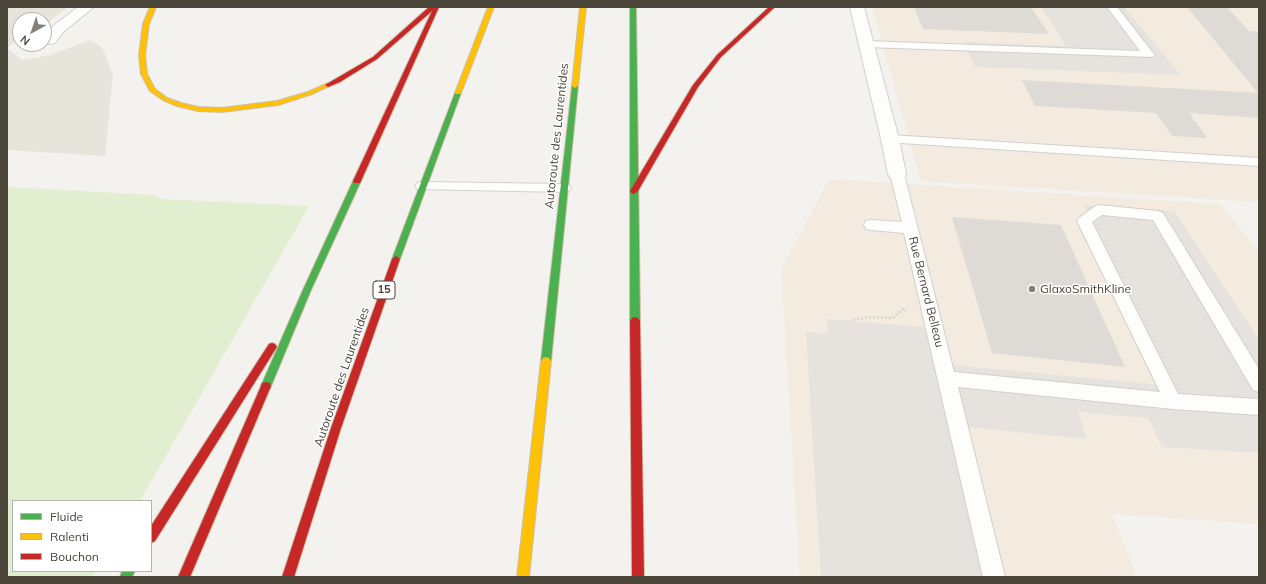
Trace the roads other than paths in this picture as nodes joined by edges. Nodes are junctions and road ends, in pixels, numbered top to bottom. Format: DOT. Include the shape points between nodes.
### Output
graph roads {
  1 [pos="87,7"];
  2 [pos="153,7"];
  3 [pos="432,7"];
  4 [pos="436,7"];
  5 [pos="491,7"];
  6 [pos="583,7"];
  7 [pos="633,7"];
  8 [pos="772,7"];
  9 [pos="857,7"];
  10 [pos="1112,7"];
  11 [pos="52,37"];
  12 [pos="866,44"];
  13 [pos="890,139"];
  14 [pos="1259,162"];
  15 [pos="897,174"];
  16 [pos="422,186"];
  17 [pos="564,188"];
  18 [pos="634,192"];
  19 [pos="871,225"];
  20 [pos="910,228"];
  21 [pos="307,290"];
  22 [pos="947,379"];
  23 [pos="1259,385"];
  24 [pos="1173,401"];
  25 [pos="1259,407"];
  26 [pos="152,535"];
  27 [pos="184,577"];
  28 [pos="288,577"];
  29 [pos="523,577"];
  30 [pos="638,577"];
  31 [pos="994,577"];
  1 -- 11 [label="street" via="58,29"];
  2 -- 3 [label="highway" via="146,24 142,55 144,74 152,90 160,97 179,105 222,110 278,102 310,93 338,81 375,58"];
  4 -- 21 [label="highway"];
  5 -- 16 [label="highway, Autoroute des Laurentides / 15"];
  6 -- 17 [label="highway, Autoroute des Laurentides"];
  7 -- 18 [label="highway"];
  8 -- 18 [label="highway" via="719,56 695,86"];
  9 -- 12 [label="street, Rue Bernard Belleau"];
  10 -- 12 [label="lane" via="1149,55"];
  12 -- 13 [label="street, Rue Bernard Belleau"];
  13 -- 14 [label="lane"];
  13 -- 15 [label="street, Rue Bernard Belleau"];
  15 -- 20 [label="lane, Rue Bernard Belleau"];
  16 -- 17 [label="lane"];
  16 -- 28 [label="highway, Autoroute des Laurentides / 15" via="336,428"];
  17 -- 29 [label="highway, Autoroute des Laurentides"];
  18 -- 30 [label="highway"];
  19 -- 20 [label="lane"];
  20 -- 22 [label="lane, Rue Bernard Belleau"];
  21 -- 26 [label="highway"];
  21 -- 27 [label="highway"];
  22 -- 24 [label="lane"];
  22 -- 31 [label="lane, Rue Bernard Belleau"];
  23 -- 24 [label="lane" via="1158,216 1099,210 1084,221"];
  24 -- 25 [label="lane"];
}
